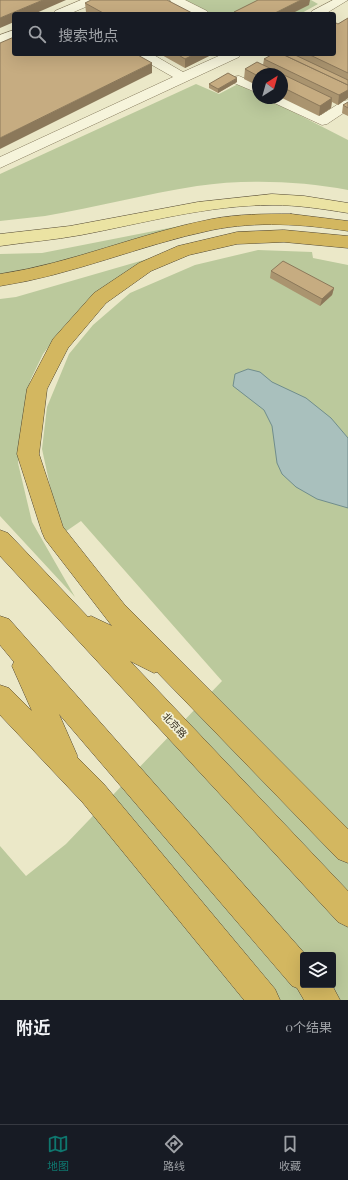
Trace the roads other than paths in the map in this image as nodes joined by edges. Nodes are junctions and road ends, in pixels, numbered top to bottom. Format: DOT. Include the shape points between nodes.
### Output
graph roads {
  1 [pos="90,0"];
  2 [pos="176,0"];
  3 [pos="342,0"];
  4 [pos="69,12"];
  5 [pos="199,12"];
  6 [pos="320,12"];
  7 [pos="12,35"];
  8 [pos="0,40"];
  9 [pos="146,56"];
  10 [pos="230,56"];
  11 [pos="183,78"];
  12 [pos="239,80"];
  13 [pos="252,87"];
  14 [pos="287,104"];
  15 [pos="348,104"];
  16 [pos="333,114"];
  17 [pos="348,121"];
  18 [pos="0,163"];
  19 [pos="348,208"];
  20 [pos="348,226"];
  21 [pos="0,240"];
  22 [pos="348,242"];
  23 [pos="0,280"];
  24 [pos="0,540"];
  25 [pos="74,618"];
  26 [pos="0,627"];
  27 [pos="17,646"];
  28 [pos="176,673"];
  29 [pos="0,697"];
  30 [pos="70,767"];
  31 [pos="348,849"];
  32 [pos="348,912"];
  33 [pos="300,972"];
  34 [pos="314,988"];
  35 [pos="264,1000"];
  36 [pos="324,1000"];
  1 -- 4 [label="lane"];
  2 -- 5 [label="lane"];
  3 -- 6 [label="lane"];
  7 -- 8 [label="lane"];
  9 -- 11 [label="lane"];
  10 -- 11 [label="lane"];
  11 -- 18 [label="lane"];
  12 -- 13 [label="lane"];
  14 -- 16 [label="lane" via="322,121"];
  15 -- 16 [label="lane"];
  16 -- 17 [label="lane"];
  19 -- 21 [label="main road" via="296,200 254,200 162,213 56,234"];
  20 -- 23 [label="highway" via="282,219 227,223 196,228 69,266"];
  22 -- 28 [label="highway" via="284,236 237,238 184,250 145,267 100,298 60,344 38,390 28,454 53,532 115,612"];
  24 -- 25 [label="highway, 北京路"];
  25 -- 28 [label="highway"];
  25 -- 32 [label="highway, 北京路"];
  26 -- 27 [label="highway"];
  27 -- 30 [label="highway"];
  27 -- 33 [label="highway"];
  28 -- 31 [label="highway"];
  29 -- 30 [label="highway"];
  30 -- 35 [label="highway"];
  34 -- 36 [label="highway"];
}
